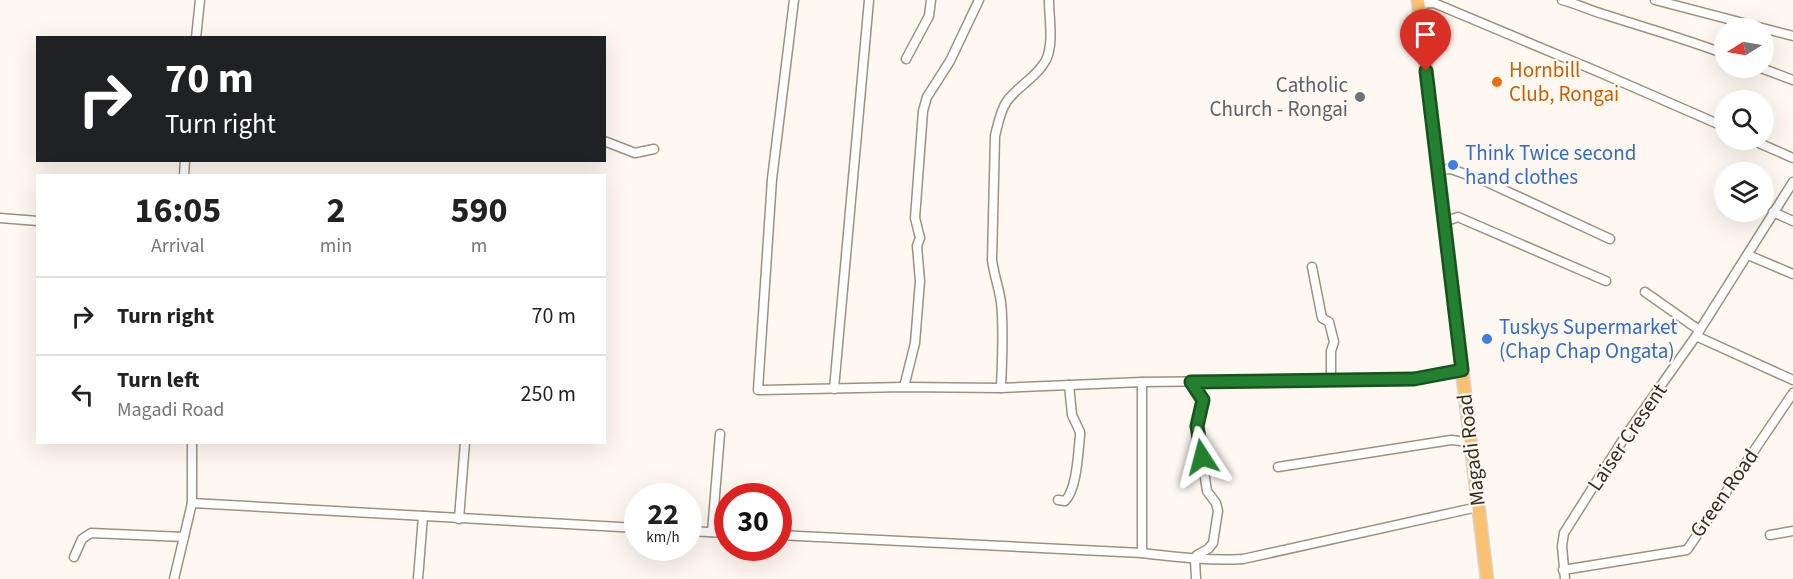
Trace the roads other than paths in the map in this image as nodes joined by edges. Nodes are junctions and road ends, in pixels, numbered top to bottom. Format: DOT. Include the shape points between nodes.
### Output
graph roads {
  1 [pos="200,0"];
  2 [pos="794,0"];
  3 [pos="869,0"];
  4 [pos="931,0"];
  5 [pos="979,0"];
  6 [pos="1049,0"];
  7 [pos="1562,0"];
  8 [pos="1655,0"];
  9 [pos="1418,2"];
  10 [pos="196,36"];
  11 [pos="1793,36"];
  12 [pos="1714,50"];
  13 [pos="906,58"];
  14 [pos="1774,73"];
  15 [pos="1793,80"];
  16 [pos="1714,122"];
  17 [pos="606,142"];
  18 [pos="654,149"];
  19 [pos="1774,150"];
  20 [pos="1793,158"];
  21 [pos="1437,170"];
  22 [pos="1793,182"];
  23 [pos="1774,210"];
  24 [pos="1774,212"];
  25 [pos="0,218"];
  26 [pos="36,221"];
  27 [pos="1793,221"];
  28 [pos="1444,222"];
  29 [pos="1767,222"];
  30 [pos="1610,238"];
  31 [pos="1748,255"];
  32 [pos="1312,267"];
  33 [pos="1793,274"];
  34 [pos="1606,281"];
  35 [pos="1645,292"];
  36 [pos="1698,333"];
  37 [pos="1462,370"];
  38 [pos="1793,380"];
  39 [pos="1331,381"];
  40 [pos="1142,382"];
  41 [pos="1191,382"];
  42 [pos="1069,385"];
  43 [pos="904,387"];
  44 [pos="1001,388"];
  45 [pos="834,389"];
  46 [pos="1793,393"];
  47 [pos="720,434"];
  48 [pos="1470,442"];
  49 [pos="192,444"];
  50 [pos="465,444"];
  51 [pos="1278,466"];
  52 [pos="1058,500"];
  53 [pos="192,503"];
  54 [pos="1478,507"];
  55 [pos="423,516"];
  56 [pos="459,519"];
  57 [pos="624,527"];
  58 [pos="1793,531"];
  59 [pos="702,532"];
  60 [pos="712,532"];
  61 [pos="1770,535"];
  62 [pos="792,536"];
  63 [pos="183,537"];
  64 [pos="1142,553"];
  65 [pos="74,556"];
  66 [pos="1196,557"];
  67 [pos="1564,574"];
  68 [pos="174,579"];
  69 [pos="418,579"];
  70 [pos="1196,579"];
  71 [pos="1487,579"];
  1 -- 10 [label="street"];
  2 -- 45 [label="street" via="772,179 758,390"];
  3 -- 45 [label="street"];
  4 -- 13 [label="street" via="928,16"];
  5 -- 43 [label="street" via="923,111 915,218 920,238 920,281 915,343"];
  6 -- 44 [label="street" via="1050,42 1046,59 1007,101 995,136 992,260 1002,325"];
  7 -- 12 [label="street"];
  8 -- 11 [label="street"];
  9 -- 16 [label="street" via="1434,3"];
  9 -- 21 [label="highway, Magadi Road"];
  14 -- 15 [label="street"];
  17 -- 18 [label="street" via="635,153"];
  19 -- 20 [label="street"];
  21 -- 28 [label="highway, Magadi Road"];
  21 -- 30 [label="street" via="1452,169 1469,175"];
  22 -- 23 [label="street, Laiser Cresent"];
  24 -- 27 [label="street"];
  25 -- 26 [label="street"];
  28 -- 34 [label="street" via="1458,217"];
  28 -- 37 [label="highway, Magadi Road"];
  29 -- 31 [label="street, Laiser Cresent"];
  31 -- 33 [label="street"];
  31 -- 36 [label="street, Laiser Cresent"];
  32 -- 39 [label="street" via="1322,318 1329,321 1334,342"];
  35 -- 36 [label="street"];
  36 -- 38 [label="street"];
  36 -- 67 [label="street, Laiser Cresent" via="1626,435 1564,533"];
  37 -- 39 [label="street" via="1414,379"];
  37 -- 48 [label="highway, Magadi Road"];
  39 -- 41 [label="street"];
  40 -- 41 [label="street"];
  40 -- 42 [label="street"];
  40 -- 64 [label="street"];
  41 -- 66 [label="street" via="1203,400 1197,426 1207,491 1218,511 1213,543"];
  42 -- 44 [label="street"];
  42 -- 52 [label="street" via="1072,415 1080,436 1069,496 1065,501"];
  43 -- 44 [label="street"];
  43 -- 45 [label="street"];
  46 -- 67 [label="street, Green Road" via="1687,550"];
  47 -- 60 [label="street"];
  48 -- 51 [label="street" via="1451,440"];
  48 -- 54 [label="highway, Magadi Road"];
  49 -- 53 [label="street"];
  50 -- 56 [label="street"];
  53 -- 55 [label="street"];
  53 -- 63 [label="street"];
  54 -- 66 [label="street" via="1243,559"];
  54 -- 71 [label="highway, Magadi Road"];
  55 -- 56 [label="street"];
  55 -- 69 [label="street"];
  56 -- 57 [label="street"];
  58 -- 61 [label="street"];
  59 -- 60 [label="street"];
  62 -- 64 [label="street"];
  63 -- 65 [label="street" via="91,533 82,539"];
  63 -- 68 [label="street"];
  64 -- 66 [label="street"];
  66 -- 70 [label="street"];
}
